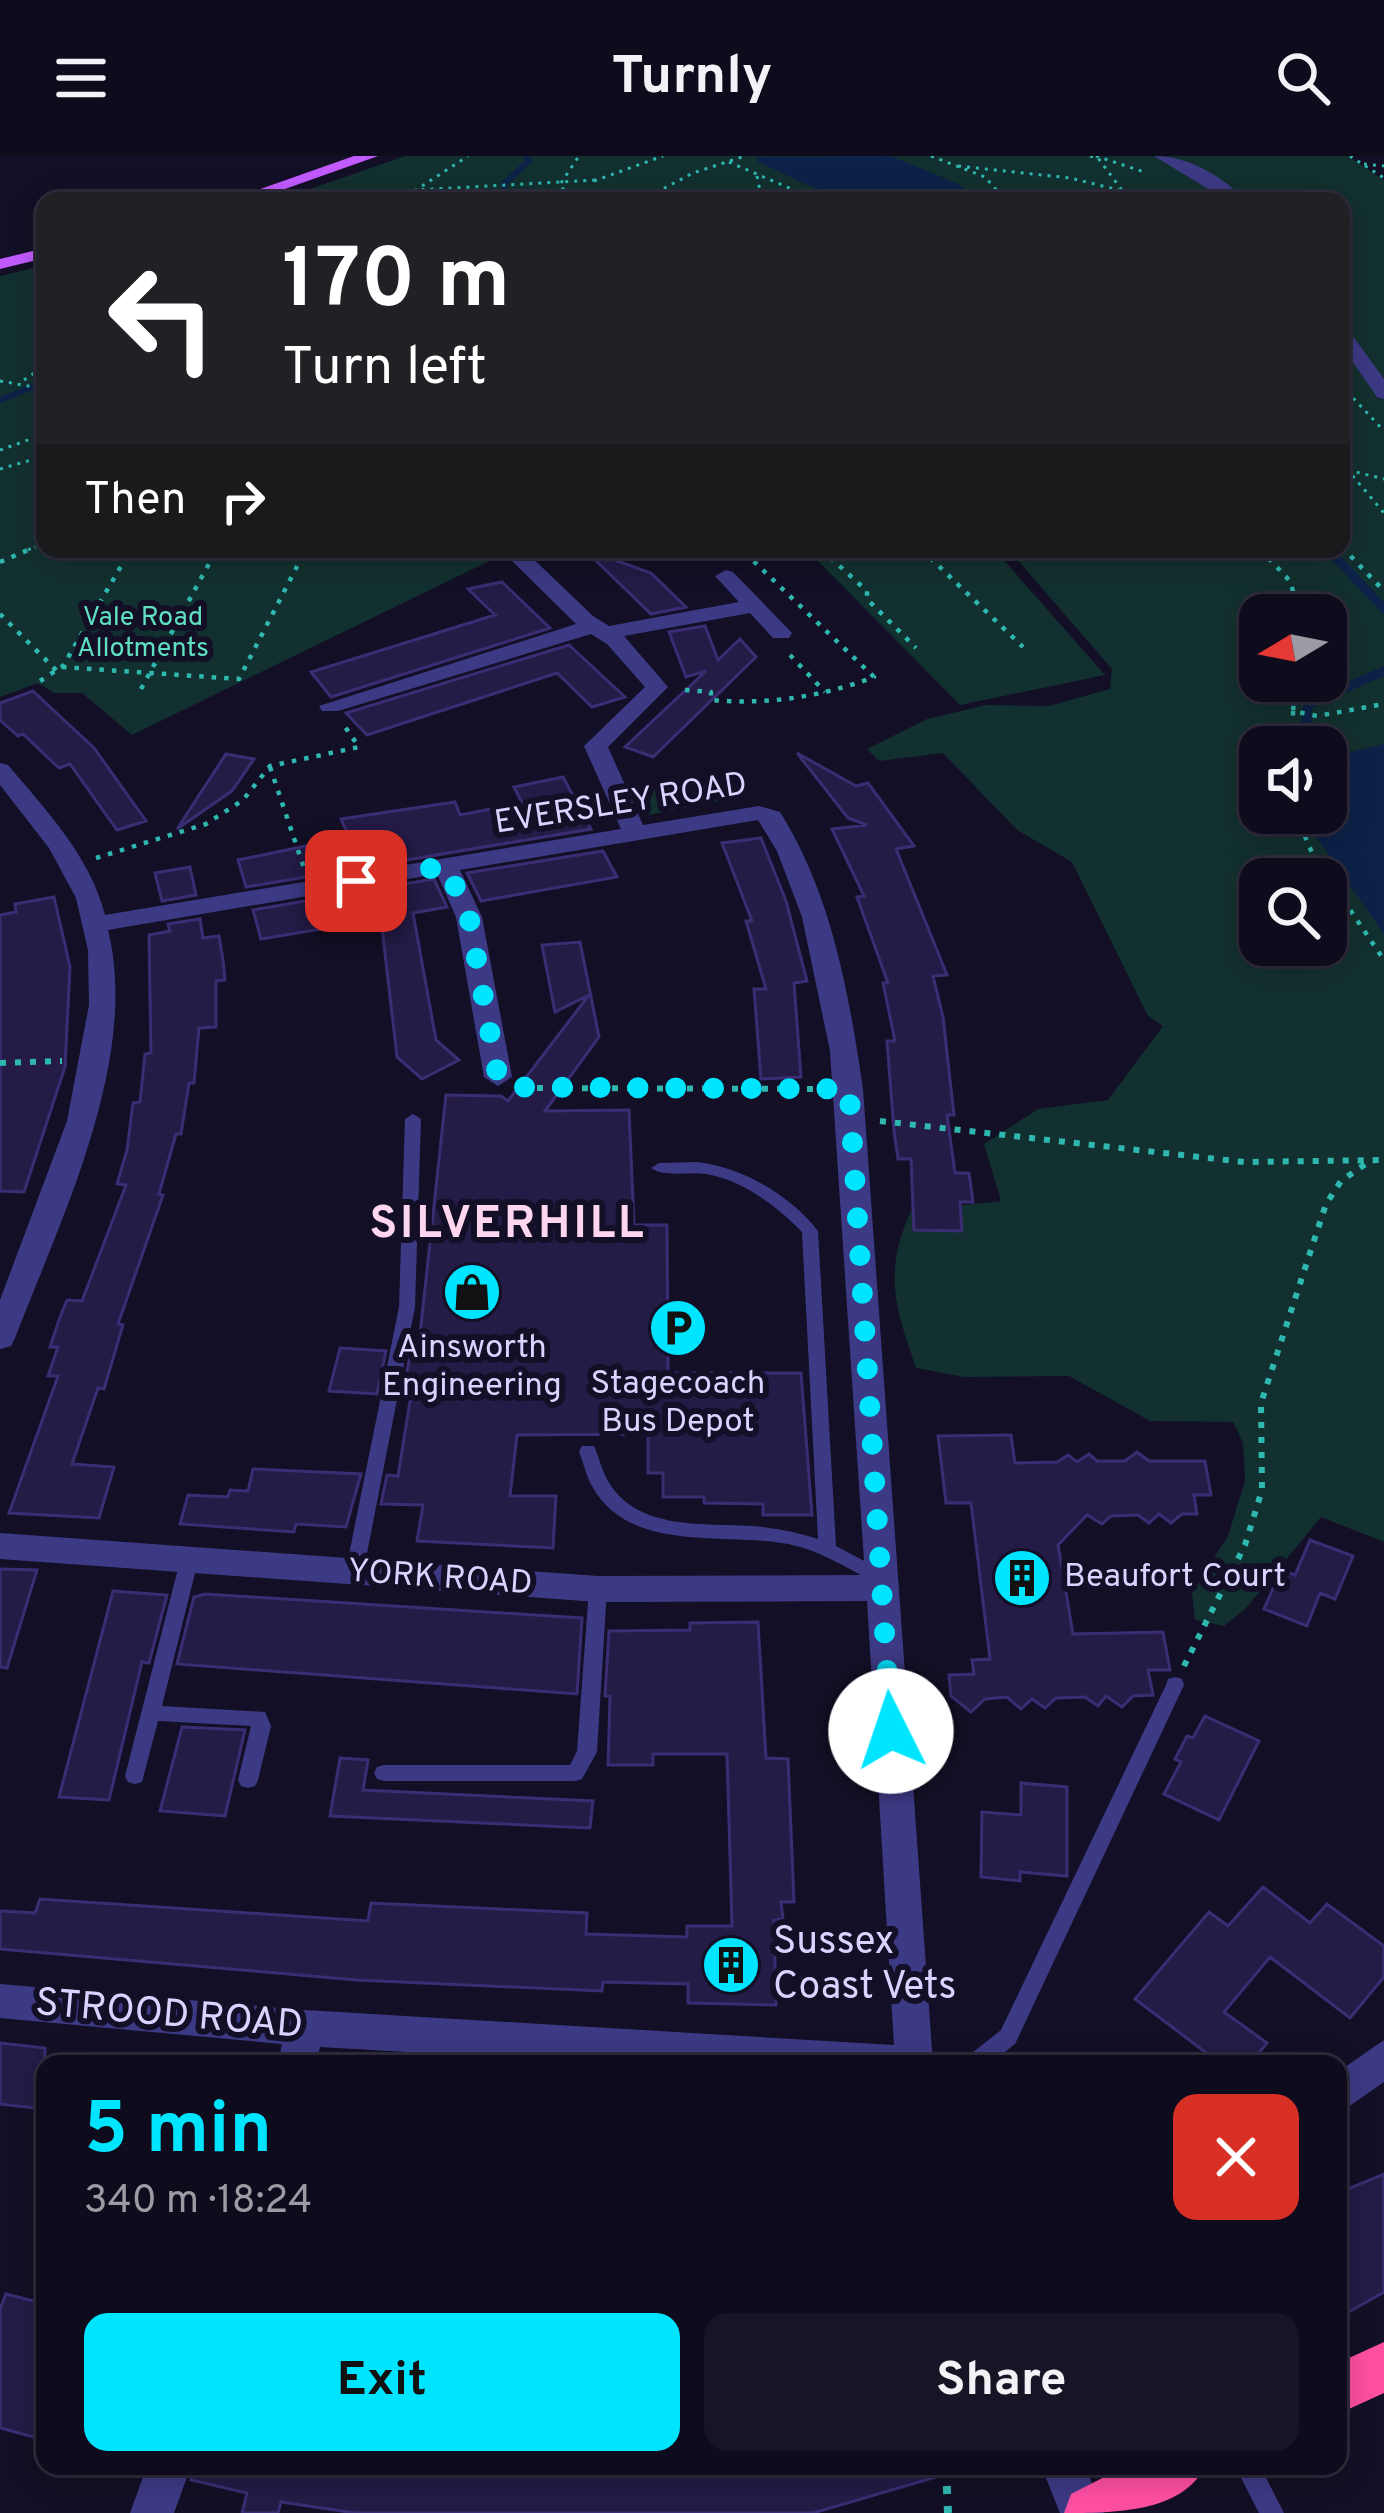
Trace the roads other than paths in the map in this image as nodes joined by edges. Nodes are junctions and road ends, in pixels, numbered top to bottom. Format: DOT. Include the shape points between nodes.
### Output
graph roads {
  1 [pos="370,156"];
  2 [pos="1162,156"];
  3 [pos="261,192"];
  4 [pos="1227,192"];
  5 [pos="36,255"];
  6 [pos="0,264"];
  7 [pos="1350,345"];
  8 [pos="1384,392"];
  9 [pos="521,558"];
  10 [pos="726,577"];
  11 [pos="753,606"];
  12 [pos="777,629"];
  13 [pos="600,630"];
  14 [pos="330,706"];
  15 [pos="0,770"];
  16 [pos="634,831"];
  17 [pos="446,866"];
  18 [pos="96,924"];
  19 [pos="498,1077"];
  20 [pos="413,1119"];
  21 [pos="659,1168"];
  22 [pos="0,1338"];
  23 [pos="588,1451"];
  24 [pos="0,1546"];
  25 [pos="827,1546"];
  26 [pos="189,1561"];
  27 [pos="354,1574"];
  28 [pos="881,1583"];
  29 [pos="598,1589"];
  30 [pos="1174,1685"];
  31 [pos="151,1713"];
  32 [pos="384,1773"];
  33 [pos="135,1776"];
  34 [pos="248,1780"];
  35 [pos="0,2001"];
  36 [pos="301,2046"];
  37 [pos="577,2055"];
  38 [pos="915,2055"];
  39 [pos="985,2055"];
  40 [pos="1384,2058"];
  41 [pos="1347,2089"];
  42 [pos="1384,2367"];
  43 [pos="1347,2385"];
  44 [pos="166,2475"];
  45 [pos="1067,2475"];
  46 [pos="1161,2475"];
  47 [pos="1252,2475"];
  48 [pos="152,2513"];
  49 [pos="1086,2513"];
  50 [pos="1272,2513"];
  1 -- 3 [label="main road"];
  2 -- 4 [label="street"];
  5 -- 6 [label="main road"];
  7 -- 8 [label="street"];
  9 -- 13 [label="street"];
  10 -- 11 [label="street"];
  11 -- 12 [label="street"];
  11 -- 13 [label="street"];
  13 -- 14 [label="street"];
  13 -- 16 [label="street" via="657,687 596,746"];
  15 -- 18 [label="street" via="72,863"];
  16 -- 17 [label="street, EVERSLEY ROAD"];
  16 -- 28 [label="street, EVERSLEY ROAD" via="759,813 772,817 805,879 834,977 851,1104"];
  17 -- 18 [label="street, EVERSLEY ROAD"];
  17 -- 19 [label="street" via="469,917"];
  18 -- 22 [label="street" via="100,1013 86,1107"];
  20 -- 27 [label="lane" via="406,1307"];
  21 -- 25 [label="lane" via="726,1173 810,1232"];
  23 -- 25 [label="lane" via="606,1501 634,1518"];
  24 -- 26 [label="street, YORK ROAD"];
  25 -- 28 [label="lane"];
  26 -- 27 [label="street, YORK ROAD"];
  26 -- 31 [label="lane"];
  27 -- 29 [label="street, YORK ROAD"];
  28 -- 29 [label="street, YORK ROAD"];
  28 -- 38 [label="street"];
  29 -- 32 [label="lane" via="587,1752 575,1773"];
  30 -- 39 [label="lane" via="1008,2037"];
  31 -- 33 [label="lane"];
  31 -- 34 [label="lane" via="258,1718"];
  35 -- 36 [label="street, STROOD ROAD"];
  36 -- 37 [label="street, STROOD ROAD"];
  40 -- 41 [label="street"];
  42 -- 43 [label="highway"];
  44 -- 48 [label="street"];
  45 -- 49 [label="street"];
  46 -- 49 [label="highway"];
  47 -- 50 [label="lane"];
}
